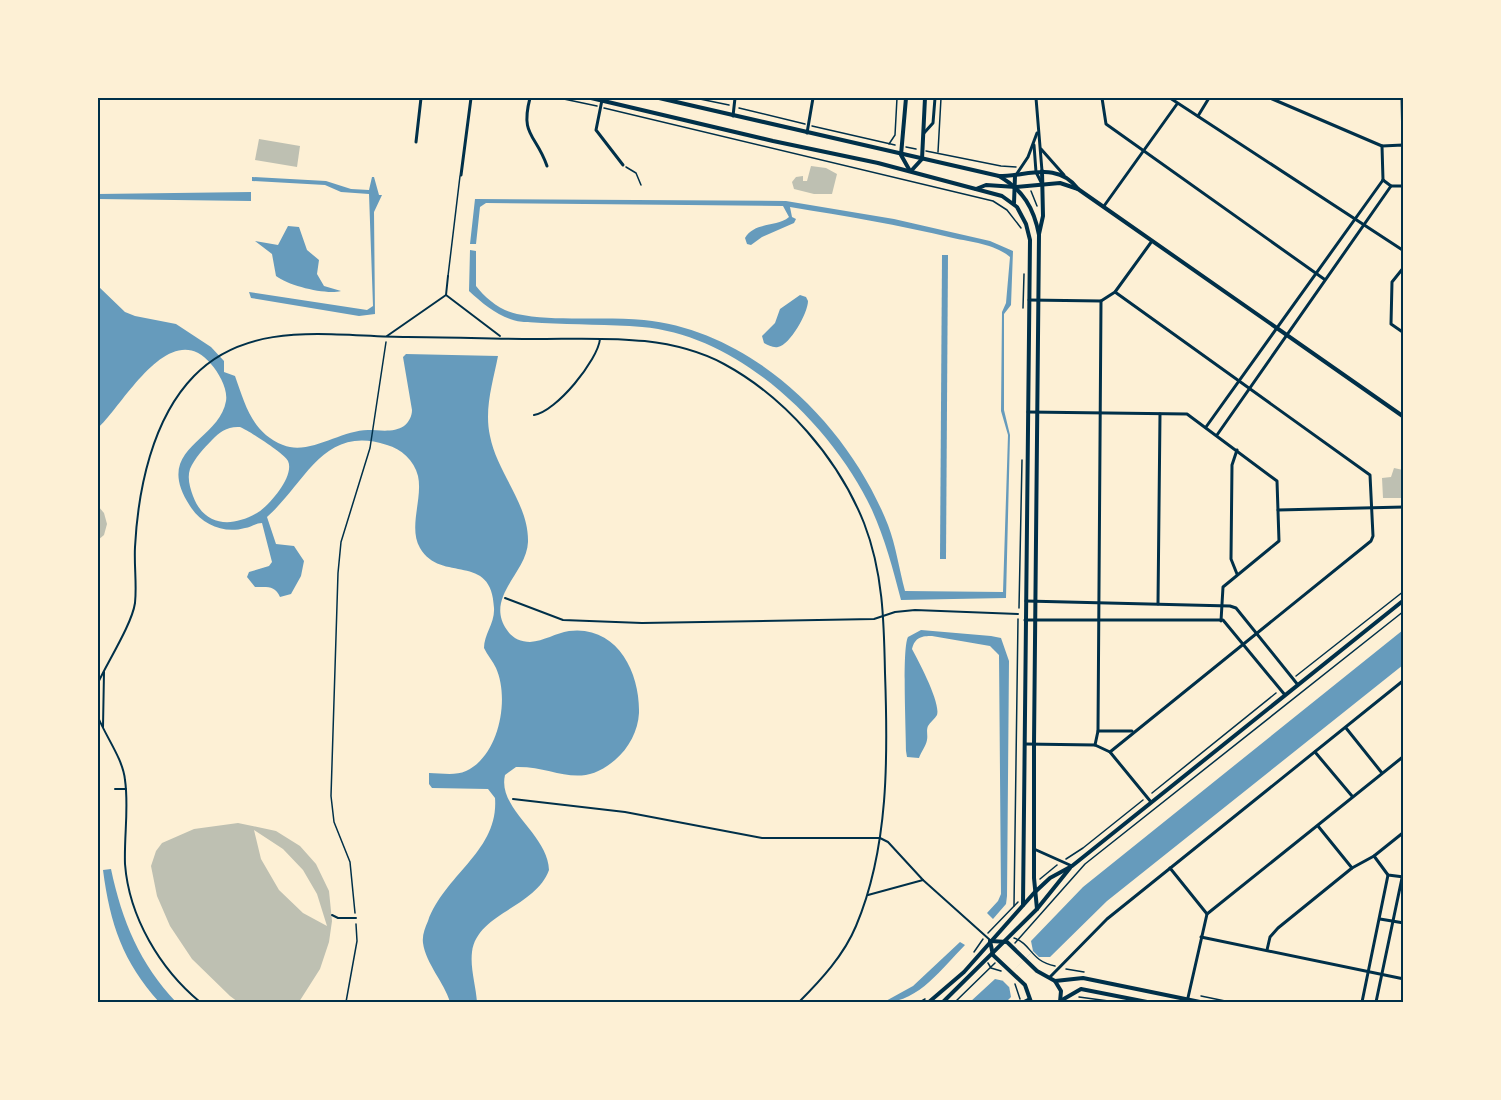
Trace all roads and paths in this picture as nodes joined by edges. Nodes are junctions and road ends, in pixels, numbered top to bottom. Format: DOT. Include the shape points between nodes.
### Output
graph roads {
  1 [pos="421,98"];
  2 [pos="471,98"];
  3 [pos="530,98"];
  4 [pos="559,98"];
  5 [pos="591,98"];
  6 [pos="659,98"];
  7 [pos="695,98"];
  8 [pos="735,98"];
  9 [pos="813,98"];
  10 [pos="897,98"];
  11 [pos="906,98"];
  12 [pos="925,98"];
  13 [pos="935,98"];
  14 [pos="941,98"];
  15 [pos="1036,98"];
  16 [pos="1102,98"];
  17 [pos="1170,98"];
  18 [pos="1209,98"];
  19 [pos="1270,98"];
  20 [pos="1402,98"];
  21 [pos="602,100"];
  22 [pos="1177,104"];
  23 [pos="601,107"];
  24 [pos="734,107"];
  25 [pos="733,116"];
  26 [pos="1198,116"];
  27 [pos="808,125"];
  28 [pos="1037,131"];
  29 [pos="807,133"];
  30 [pos="924,133"];
  31 [pos="1034,141"];
  32 [pos="416,142"];
  33 [pos="889,144"];
  34 [pos="1403,145"];
  35 [pos="901,146"];
  36 [pos="1382,146"];
  37 [pos="1040,149"];
  38 [pos="923,150"];
  39 [pos="1144,150"];
  40 [pos="888,152"];
  41 [pos="937,153"];
  42 [pos="901,155"];
  43 [pos="922,159"];
  44 [pos="935,161"];
  45 [pos="623,165"];
  46 [pos="548,166"];
  47 [pos="1001,166"];
  48 [pos="1042,171"];
  49 [pos="911,172"];
  50 [pos="1036,172"];
  51 [pos="1064,175"];
  52 [pos="460,176"];
  53 [pos="999,176"];
  54 [pos="1015,176"];
  55 [pos="1403,176"];
  56 [pos="932,177"];
  57 [pos="1383,180"];
  58 [pos="1042,184"];
  59 [pos="641,185"];
  60 [pos="930,185"];
  61 [pos="1014,186"];
  62 [pos="1391,186"];
  63 [pos="1403,186"];
  64 [pos="976,189"];
  65 [pos="1078,189"];
  66 [pos="1014,203"];
  67 [pos="1104,206"];
  68 [pos="1356,219"];
  69 [pos="1364,225"];
  70 [pos="1023,232"];
  71 [pos="1039,235"];
  72 [pos="1152,241"];
  73 [pos="1404,251"];
  74 [pos="1024,266"];
  75 [pos="1404,267"];
  76 [pos="1317,274"];
  77 [pos="448,276"];
  78 [pos="1325,279"];
  79 [pos="1115,292"];
  80 [pos="446,295"];
  81 [pos="1029,300"];
  82 [pos="1039,300"];
  83 [pos="1101,301"];
  84 [pos="1024,311"];
  85 [pos="1278,329"];
  86 [pos="1404,333"];
  87 [pos="1286,335"];
  88 [pos="500,336"];
  89 [pos="386,337"];
  90 [pos="600,338"];
  91 [pos="1240,382"];
  92 [pos="1250,389"];
  93 [pos="1028,412"];
  94 [pos="1037,412"];
  95 [pos="1100,412"];
  96 [pos="1160,414"];
  97 [pos="534,415"];
  98 [pos="1404,417"];
  99 [pos="1206,427"];
  100 [pos="1217,435"];
  101 [pos="1238,450"];
  102 [pos="1022,459"];
  103 [pos="1371,507"];
  104 [pos="1404,507"];
  105 [pos="1278,510"];
  106 [pos="1237,574"];
  107 [pos="1404,591"];
  108 [pos="505,598"];
  109 [pos="1404,600"];
  110 [pos="1026,601"];
  111 [pos="1035,601"];
  112 [pos="1098,603"];
  113 [pos="1158,603"];
  114 [pos="1222,605"];
  115 [pos="1404,611"];
  116 [pos="1018,614"];
  117 [pos="884,617"];
  118 [pos="1025,620"];
  119 [pos="1035,620"];
  120 [pos="1098,621"];
  121 [pos="1221,621"];
  122 [pos="1256,633"];
  123 [pos="1243,643"];
  124 [pos="104,670"];
  125 [pos="1293,679"];
  126 [pos="1404,680"];
  127 [pos="98,683"];
  128 [pos="1298,685"];
  129 [pos="1280,690"];
  130 [pos="1285,695"];
  131 [pos="98,717"];
  132 [pos="1346,727"];
  133 [pos="102,729"];
  134 [pos="1098,731"];
  135 [pos="1133,731"];
  136 [pos="1024,744"];
  137 [pos="1034,744"];
  138 [pos="1095,745"];
  139 [pos="1110,752"];
  140 [pos="1315,752"];
  141 [pos="1404,756"];
  142 [pos="1382,773"];
  143 [pos="115,789"];
  144 [pos="126,789"];
  145 [pos="1352,796"];
  146 [pos="1147,797"];
  147 [pos="513,799"];
  148 [pos="1151,802"];
  149 [pos="1318,826"];
  150 [pos="1404,832"];
  151 [pos="880,838"];
  152 [pos="1034,849"];
  153 [pos="1374,856"];
  154 [pos="1061,862"];
  155 [pos="1071,866"];
  156 [pos="1170,868"];
  157 [pos="1352,868"];
  158 [pos="1388,875"];
  159 [pos="1403,878"];
  160 [pos="923,880"];
  161 [pos="1035,893"];
  162 [pos="868,895"];
  163 [pos="1023,905"];
  164 [pos="1014,906"];
  165 [pos="1037,909"];
  166 [pos="1207,914"];
  167 [pos="332,915"];
  168 [pos="356,918"];
  169 [pos="1380,919"];
  170 [pos="1394,921"];
  171 [pos="1404,924"];
  172 [pos="1024,934"];
  173 [pos="1201,937"];
  174 [pos="1019,940"];
  175 [pos="990,941"];
  176 [pos="1007,942"];
  177 [pos="980,943"];
  178 [pos="1268,950"];
  179 [pos="993,955"];
  180 [pos="971,956"];
  181 [pos="998,960"];
  182 [pos="1059,967"];
  183 [pos="991,968"];
  184 [pos="1003,971"];
  185 [pos="1369,972"];
  186 [pos="1383,974"];
  187 [pos="1047,976"];
  188 [pos="1404,979"];
  189 [pos="1056,981"];
  190 [pos="1014,982"];
  191 [pos="1118,997"];
  192 [pos="1076,998"];
  193 [pos="927,1000"];
  194 [pos="1030,1001"];
  195 [pos="1061,1001"];
  196 [pos="1187,1001"];
  197 [pos="200,1002"];
  198 [pos="346,1002"];
  199 [pos="799,1002"];
  200 [pos="920,1002"];
  201 [pos="943,1002"];
  202 [pos="955,1002"];
  203 [pos="1022,1002"];
  204 [pos="1117,1002"];
  205 [pos="1147,1002"];
  206 [pos="1200,1002"];
  207 [pos="1362,1002"];
  208 [pos="1376,1002"];
  1 -- 32 [label="street"];
  2 -- 52 [label="street"];
  3 -- 46 [label="street" via="526,128"];
  4 -- 23 [label="path"];
  5 -- 21 [label="main road"];
  6 -- 25 [label="main road"];
  7 -- 24 [label="path"];
  8 -- 24 [label="street"];
  9 -- 27 [label="street"];
  10 -- 33 [label="path" via="895,135"];
  11 -- 35 [label="main road"];
  12 -- 30 [label="main road"];
  13 -- 30 [label="street" via="933,123"];
  14 -- 41 [label="path"];
  15 -- 28 [label="street"];
  16 -- 39 [label="street" via="1106,124"];
  17 -- 22 [label="street"];
  18 -- 26 [label="street"];
  19 -- 36 [label="street"];
  20 -- 34 [label="street"];
  21 -- 23 [label="street"];
  21 -- 49 [label="main road"];
  22 -- 26 [label="street"];
  22 -- 39 [label="street"];
  23 -- 45 [label="street" via="597,130"];
  23 -- 60 [label="path"];
  24 -- 25 [label="street"];
  24 -- 27 [label="path"];
  25 -- 29 [label="main road"];
  26 -- 68 [label="street"];
  27 -- 29 [label="street"];
  27 -- 33 [label="path"];
  28 -- 31 [label="street"];
  28 -- 37 [label="street"];
  29 -- 40 [label="main road"];
  30 -- 38 [label="main road"];
  31 -- 50 [label="street"];
  31 -- 54 [label="street"];
  33 -- 35 [label="path"];
  33 -- 40 [label="path"];
  34 -- 36 [label="street"];
  34 -- 55 [label="street"];
  35 -- 38 [label="path"];
  35 -- 42 [label="main road"];
  36 -- 57 [label="street"];
  37 -- 48 [label="street"];
  37 -- 51 [label="street"];
  38 -- 41 [label="path"];
  38 -- 43 [label="main road"];
  39 -- 67 [label="street"];
  39 -- 76 [label="street"];
  40 -- 42 [label="main road"];
  41 -- 44 [label="path"];
  41 -- 47 [label="path"];
  42 -- 43 [label="main road"];
  42 -- 49 [label="main road"];
  43 -- 44 [label="main road"];
  43 -- 49 [label="main road"];
  44 -- 53 [label="main road"];
  45 -- 59 [label="path" via="636,173"];
  48 -- 50 [label="main road"];
  48 -- 51 [label="main road"];
  48 -- 58 [label="main road"];
  49 -- 56 [label="main road"];
  50 -- 54 [label="main road"];
  50 -- 58 [label="street"];
  51 -- 65 [label="main road"];
  52 -- 77 [label="lane"];
  53 -- 54 [label="main road"];
  53 -- 61 [label="main road"];
  54 -- 61 [label="main road"];
  55 -- 63 [label="street"];
  56 -- 60 [label="path"];
  56 -- 64 [label="main road"];
  57 -- 62 [label="street"];
  57 -- 68 [label="street"];
  58 -- 61 [label="main road"];
  58 -- 65 [label="main road" via="1060,183"];
  58 -- 71 [label="main road"];
  60 -- 70 [label="path" via="998,202"];
  61 -- 64 [label="main road" via="986,185"];
  61 -- 66 [label="main road"];
  61 -- 71 [label="main road" via="1035,217"];
  62 -- 63 [label="street"];
  62 -- 69 [label="street"];
  64 -- 66 [label="main road"];
  65 -- 67 [label="main road"];
  66 -- 81 [label="main road" via="1029,231"];
  67 -- 72 [label="main road"];
  68 -- 69 [label="street"];
  68 -- 76 [label="street"];
  69 -- 73 [label="street"];
  69 -- 78 [label="street"];
  71 -- 82 [label="main road"];
  72 -- 79 [label="street"];
  72 -- 85 [label="main road"];
  74 -- 84 [label="path"];
  75 -- 86 [label="street" via="1392,282 1391,324"];
  76 -- 78 [label="street"];
  76 -- 85 [label="street"];
  77 -- 80 [label="street"];
  78 -- 87 [label="street"];
  79 -- 83 [label="street"];
  79 -- 91 [label="street"];
  80 -- 88 [label="street"];
  80 -- 89 [label="street"];
  81 -- 82 [label="street"];
  81 -- 93 [label="main road"];
  82 -- 83 [label="street"];
  82 -- 94 [label="main road"];
  83 -- 95 [label="street"];
  85 -- 87 [label="main road"];
  85 -- 91 [label="street"];
  87 -- 92 [label="street"];
  87 -- 98 [label="main road"];
  88 -- 89 [label="street"];
  88 -- 90 [label="street"];
  89 -- 124 [label="street" via="329,332 274,337 222,353 178,396 156,441 138,513 134,608"];
  89 -- 168 [label="path" via="370,448 341,542 336,621 331,796 334,822 350,862"];
  90 -- 97 [label="street" via="594,360 552,406"];
  90 -- 117 [label="street" via="661,342 720,362 760,386 792,415 842,481 862,519 882,587"];
  91 -- 92 [label="street"];
  91 -- 99 [label="street"];
  92 -- 100 [label="street"];
  92 -- 103 [label="street" via="1370,475"];
  93 -- 94 [label="street"];
  93 -- 110 [label="main road"];
  94 -- 95 [label="street"];
  94 -- 111 [label="main road"];
  95 -- 96 [label="street"];
  95 -- 112 [label="street"];
  96 -- 99 [label="street" via="1187,414"];
  96 -- 113 [label="street"];
  99 -- 100 [label="street"];
  100 -- 101 [label="street"];
  101 -- 105 [label="street" via="1277,481"];
  101 -- 106 [label="street" via="1232,465 1231,559"];
  102 -- 116 [label="path"];
  103 -- 104 [label="street"];
  103 -- 105 [label="street"];
  103 -- 122 [label="street" via="1371,541"];
  105 -- 106 [label="street" via="1279,541"];
  106 -- 114 [label="street" via="1224,587"];
  107 -- 125 [label="path"];
  108 -- 117 [label="street" via="563,620 642,623"];
  109 -- 128 [label="main road"];
  110 -- 111 [label="street"];
  110 -- 118 [label="main road"];
  111 -- 112 [label="street"];
  111 -- 119 [label="main road"];
  112 -- 113 [label="street"];
  112 -- 120 [label="street"];
  113 -- 114 [label="street"];
  114 -- 121 [label="street"];
  114 -- 122 [label="street" via="1236,608"];
  115 -- 172 [label="path" via="1085,864"];
  116 -- 117 [label="street" via="939,610 895,612"];
  116 -- 164 [label="path"];
  117 -- 151 [label="street" via="886,714"];
  118 -- 119 [label="street"];
  118 -- 136 [label="main road"];
  119 -- 120 [label="street"];
  119 -- 137 [label="main road"];
  120 -- 121 [label="street"];
  120 -- 134 [label="street"];
  121 -- 123 [label="street"];
  122 -- 123 [label="street"];
  122 -- 125 [label="street"];
  123 -- 129 [label="street"];
  123 -- 135 [label="street"];
  124 -- 127 [label="street"];
  124 -- 133 [label="street"];
  125 -- 128 [label="street"];
  126 -- 132 [label="street"];
  128 -- 130 [label="main road"];
  129 -- 130 [label="street"];
  129 -- 146 [label="path"];
  130 -- 148 [label="main road"];
  131 -- 133 [label="street"];
  132 -- 140 [label="street"];
  132 -- 142 [label="street"];
  133 -- 144 [label="street" via="125,778"];
  134 -- 135 [label="street"];
  134 -- 138 [label="street"];
  135 -- 139 [label="street"];
  136 -- 137 [label="street"];
  136 -- 163 [label="main road"];
  137 -- 138 [label="street"];
  137 -- 152 [label="main road"];
  138 -- 139 [label="street"];
  139 -- 146 [label="street"];
  140 -- 145 [label="street"];
  140 -- 156 [label="street"];
  141 -- 142 [label="street"];
  142 -- 145 [label="street"];
  143 -- 144 [label="street"];
  144 -- 197 [label="street" via="125,866 134,907 150,943 168,970"];
  145 -- 149 [label="street"];
  146 -- 148 [label="street"];
  146 -- 154 [label="path"];
  147 -- 151 [label="street" via="624,812 762,838"];
  148 -- 155 [label="main road"];
  149 -- 157 [label="street"];
  149 -- 166 [label="street"];
  150 -- 153 [label="street"];
  151 -- 160 [label="street"];
  151 -- 162 [label="street"];
  152 -- 154 [label="street"];
  152 -- 161 [label="main road"];
  153 -- 157 [label="street"];
  153 -- 158 [label="street"];
  154 -- 155 [label="street"];
  155 -- 161 [label="main road"];
  155 -- 165 [label="main road"];
  156 -- 166 [label="street"];
  156 -- 182 [label="street" via="1107,919"];
  157 -- 178 [label="street" via="1273,932"];
  158 -- 159 [label="street"];
  158 -- 169 [label="street"];
  159 -- 170 [label="street"];
  160 -- 162 [label="street"];
  160 -- 175 [label="street"];
  161 -- 163 [label="main road"];
  161 -- 165 [label="main road"];
  162 -- 199 [label="street" via="855,930 832,966"];
  163 -- 175 [label="main road"];
  165 -- 176 [label="main road"];
  166 -- 173 [label="street"];
  167 -- 168 [label="street"];
  168 -- 198 [label="path" via="357,941"];
  169 -- 170 [label="street"];
  169 -- 185 [label="street"];
  170 -- 171 [label="street"];
  170 -- 186 [label="street"];
  172 -- 174 [label="path"];
  172 -- 182 [label="path" via="1024,944 1036,959"];
  173 -- 178 [label="street"];
  173 -- 196 [label="street"];
  175 -- 176 [label="main road"];
  175 -- 179 [label="main road"];
  175 -- 193 [label="main road" via="957,978"];
  176 -- 179 [label="main road"];
  176 -- 187 [label="main road"];
  177 -- 180 [label="path"];
  178 -- 185 [label="street"];
  179 -- 181 [label="main road"];
  179 -- 201 [label="main road"];
  181 -- 183 [label="path"];
  181 -- 194 [label="main road" via="1029,992"];
  182 -- 187 [label="street"];
  183 -- 184 [label="path"];
  183 -- 202 [label="path"];
  185 -- 186 [label="street"];
  185 -- 207 [label="street"];
  186 -- 188 [label="street"];
  186 -- 208 [label="street"];
  187 -- 189 [label="main road"];
  189 -- 195 [label="main road"];
  189 -- 196 [label="main road" via="1083,978"];
  190 -- 203 [label="path"];
  191 -- 195 [label="main road" via="1081,989"];
  191 -- 204 [label="street"];
  191 -- 205 [label="main road"];
  192 -- 204 [label="path"];
  193 -- 200 [label="path"];
  194 -- 203 [label="street"];
  196 -- 206 [label="main road"];
}
